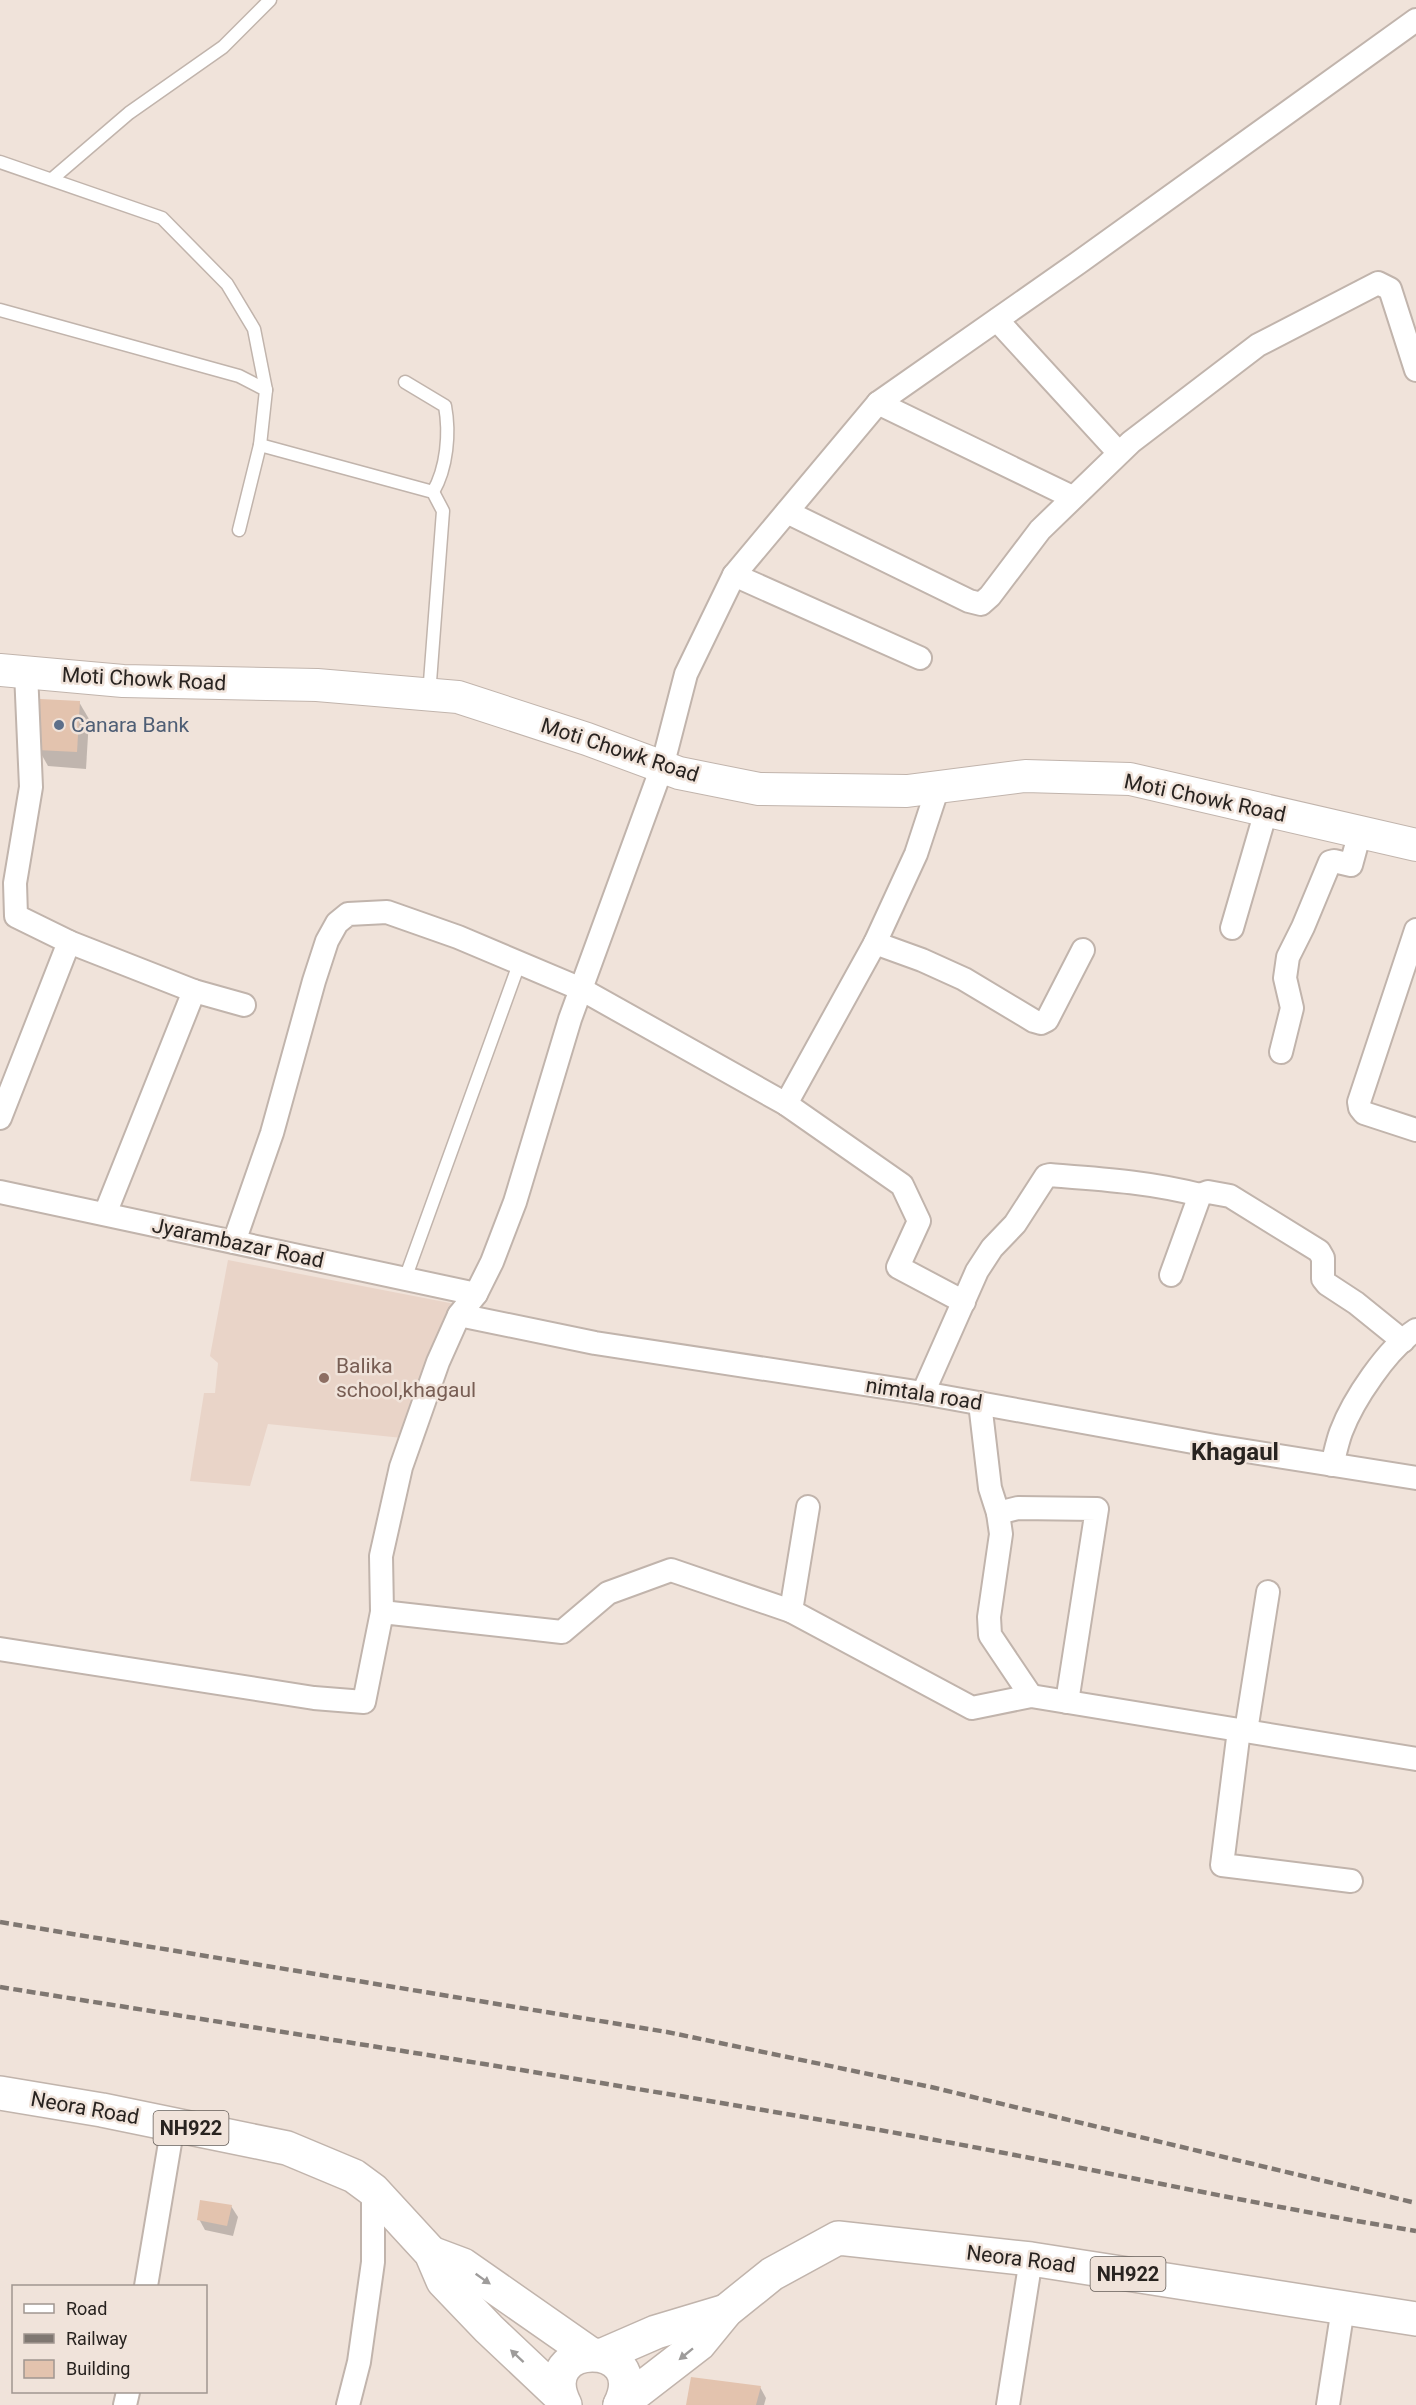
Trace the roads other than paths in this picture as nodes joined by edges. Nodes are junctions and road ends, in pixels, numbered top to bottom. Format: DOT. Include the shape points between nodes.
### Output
graph roads {
  1 [pos="270,0"];
  2 [pos="1416,20"];
  3 [pos="0,162"];
  4 [pos="52,179"];
  5 [pos="0,310"];
  6 [pos="997,320"];
  7 [pos="1416,370"];
  8 [pos="405,382"];
  9 [pos="266,390"];
  10 [pos="878,403"];
  11 [pos="260,445"];
  12 [pos="1119,453"];
  13 [pos="433,492"];
  14 [pos="1072,497"];
  15 [pos="787,512"];
  16 [pos="239,530"];
  17 [pos="734,575"];
  18 [pos="920,658"];
  19 [pos="13,671"];
  20 [pos="429,695"];
  21 [pos="662,767"];
  22 [pos="938,787"];
  23 [pos="1266,811"];
  24 [pos="1360,832"];
  25 [pos="1416,845"];
  26 [pos="8,914"];
  27 [pos="1232,928"];
  28 [pos="1416,930"];
  29 [pos="69,942"];
  30 [pos="875,944"];
  31 [pos="1083,950"];
  32 [pos="519,964"];
  33 [pos="581,989"];
  34 [pos="194,991"];
  35 [pos="244,1005"];
  36 [pos="1281,1052"];
  37 [pos="786,1104"];
  38 [pos="0,1118"];
  39 [pos="1416,1130"];
  40 [pos="0,1192"];
  41 [pos="1200,1195"];
  42 [pos="105,1214"];
  43 [pos="234,1242"];
  44 [pos="1171,1275"];
  45 [pos="405,1279"];
  46 [pos="476,1294"];
  47 [pos="964,1302"];
  48 [pos="459,1315"];
  49 [pos="1409,1335"];
  50 [pos="923,1393"];
  51 [pos="980,1403"];
  52 [pos="1332,1465"];
  53 [pos="1416,1478"];
  54 [pos="808,1507"];
  55 [pos="999,1513"];
  56 [pos="1268,1592"];
  57 [pos="791,1611"];
  58 [pos="382,1612"];
  59 [pos="0,1648"];
  60 [pos="1031,1696"];
  61 [pos="1067,1702"];
  62 [pos="1242,1730"];
  63 [pos="1416,1759"];
  64 [pos="1351,1881"];
  65 [pos="0,2093"];
  66 [pos="173,2125"];
  67 [pos="373,2190"];
  68 [pos="431,2253"];
  69 [pos="1031,2259"];
  70 [pos="146,2285"];
  71 [pos="1343,2308"];
  72 [pos="726,2311"];
  73 [pos="1416,2319"];
  74 [pos="596,2354"];
  75 [pos="562,2402"];
  76 [pos="348,2405"];
  77 [pos="620,2405"];
  78 [pos="1008,2405"];
  79 [pos="1328,2405"];
  1 -- 4 [label="lane" via="223,47 129,113"];
  2 -- 6 [label="street"];
  3 -- 4 [label="lane"];
  4 -- 9 [label="lane" via="162,218 226,284 254,329"];
  5 -- 9 [label="lane" via="239,376"];
  6 -- 10 [label="street"];
  6 -- 12 [label="street"];
  7 -- 12 [label="street" via="1390,289 1378,283 1258,345"];
  8 -- 13 [label="lane" via="446,405 448,423 441,478"];
  9 -- 11 [label="lane"];
  10 -- 14 [label="street"];
  10 -- 15 [label="street"];
  11 -- 13 [label="lane"];
  11 -- 16 [label="lane"];
  12 -- 14 [label="street"];
  13 -- 20 [label="lane" via="443,511"];
  14 -- 15 [label="street" via="981,604"];
  15 -- 17 [label="street"];
  17 -- 18 [label="street"];
  17 -- 21 [label="street" via="686,674"];
  19 -- 20 [label="street, Moti Chowk Road" via="123,681 317,685"];
  19 -- 26 [label="street" via="31,787"];
  20 -- 21 [label="street, Moti Chowk Road" via="458,697"];
  21 -- 22 [label="street, Moti Chowk Road" via="759,789 907,791"];
  21 -- 33 [label="street"];
  22 -- 23 [label="street, Moti Chowk Road" via="1025,777 1130,778"];
  22 -- 30 [label="street" via="916,854"];
  23 -- 24 [label="street, Moti Chowk Road"];
  23 -- 27 [label="street"];
  24 -- 25 [label="street, Moti Chowk Road"];
  24 -- 36 [label="street" via="1351,865 1330,862 1288,957 1286,978 1292,1008"];
  26 -- 29 [label="street"];
  28 -- 39 [label="street" via="1359,1102 1364,1113"];
  29 -- 34 [label="street"];
  29 -- 38 [label="street"];
  30 -- 31 [label="street" via="964,979 1041,1023 1047,1020"];
  30 -- 37 [label="street"];
  32 -- 33 [label="street"];
  32 -- 43 [label="street" via="387,912 348,914 337,923 314,981 272,1133"];
  32 -- 45 [label="lane"];
  33 -- 37 [label="street"];
  33 -- 46 [label="street" via="515,1202"];
  34 -- 35 [label="street"];
  34 -- 42 [label="street"];
  37 -- 47 [label="street" via="902,1185 919,1221 898,1267"];
  40 -- 42 [label="street, Jyarambazar Road"];
  41 -- 44 [label="street"];
  41 -- 47 [label="street" via="1164,1186 1050,1174 1015,1224 992,1248"];
  41 -- 49 [label="street" via="1208,1192 1230,1196 1319,1251 1327,1284"];
  42 -- 43 [label="street, Jyarambazar Road"];
  43 -- 45 [label="street, Jyarambazar Road"];
  45 -- 46 [label="street, Jyarambazar Road"];
  46 -- 48 [label="street"];
  47 -- 50 [label="street"];
  48 -- 50 [label="street, nimtala road" via="595,1343"];
  48 -- 58 [label="street" via="401,1467 381,1556"];
  49 -- 52 [label="street" via="1394,1348 1354,1405"];
  50 -- 51 [label="street, nimtala road"];
  51 -- 52 [label="street, nimtala road"];
  51 -- 55 [label="street" via="990,1488"];
  52 -- 53 [label="street, nimtala road"];
  54 -- 57 [label="street"];
  55 -- 60 [label="street" via="1001,1534 990,1635"];
  55 -- 61 [label="street" via="1018,1508 1097,1509"];
  56 -- 62 [label="street"];
  57 -- 58 [label="street" via="671,1570 608,1593 562,1632"];
  57 -- 60 [label="street" via="972,1708"];
  58 -- 59 [label="street" via="364,1702 314,1698"];
  60 -- 61 [label="street"];
  61 -- 62 [label="street"];
  62 -- 63 [label="street"];
  62 -- 64 [label="street" via="1222,1865"];
  65 -- 66 [label="main road, Neora Road / NH922"];
  66 -- 67 [label="main road, Neora Road / NH922" via="287,2148 354,2176"];
  66 -- 70 [label="street"];
  67 -- 68 [label="main road, Neora Road"];
  67 -- 76 [label="street" via="373,2262 359,2362"];
  68 -- 74 [label="main road, one-way" via="463,2265"];
  75 -- 68 [label="main road, one-way" via="443,2281"];
  69 -- 71 [label="main road, Neora Road / NH922"];
  69 -- 72 [label="main road, Neora Road / NH922" via="838,2238 771,2274"];
  69 -- 78 [label="street"];
  71 -- 73 [label="main road, Neora Road / NH922"];
  71 -- 79 [label="street"];
  72 -- 74 [label="main road"];
  72 -- 77 [label="main road, one-way" via="699,2344"];
  74 -- 75 [label="main road" via="578,2357 568,2364 559,2384"];
  74 -- 77 [label="main road" via="619,2367 624,2376 625,2396"];
}
